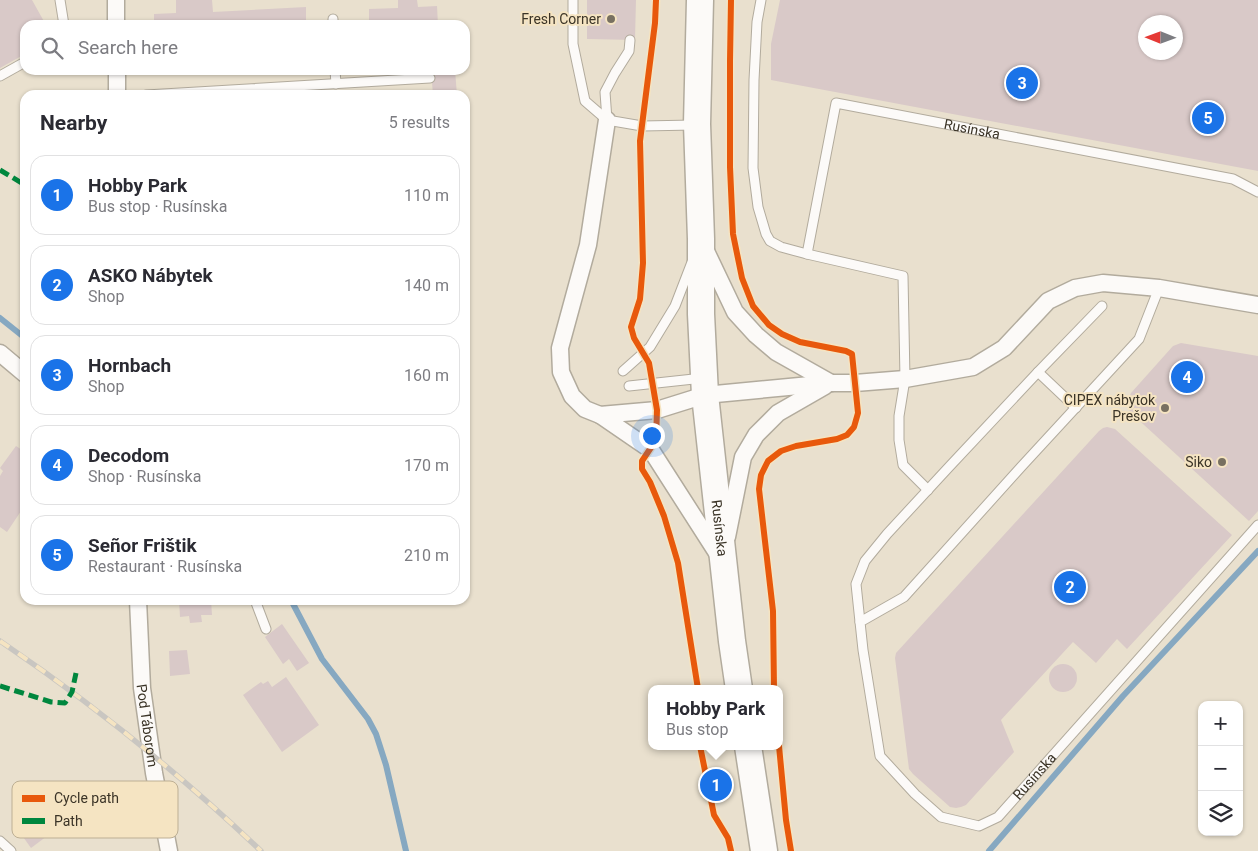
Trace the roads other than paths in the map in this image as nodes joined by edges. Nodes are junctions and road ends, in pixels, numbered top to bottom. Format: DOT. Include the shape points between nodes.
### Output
graph roads {
  1 [pos="60,0"];
  2 [pos="116,0"];
  3 [pos="573,0"];
  4 [pos="700,0"];
  5 [pos="761,0"];
  6 [pos="63,20"];
  7 [pos="116,20"];
  8 [pos="630,40"];
  9 [pos="20,65"];
  10 [pos="117,75"];
  11 [pos="335,75"];
  12 [pos="0,76"];
  13 [pos="430,78"];
  14 [pos="336,84"];
  15 [pos="118,90"];
  16 [pos="232,90"];
  17 [pos="606,120"];
  18 [pos="697,124"];
  19 [pos="1258,192"];
  20 [pos="701,239"];
  21 [pos="807,254"];
  22 [pos="1159,288"];
  23 [pos="1102,306"];
  24 [pos="1258,306"];
  25 [pos="0,353"];
  26 [pos="20,370"];
  27 [pos="623,371"];
  28 [pos="1038,372"];
  29 [pos="905,380"];
  30 [pos="831,383"];
  31 [pos="629,386"];
  32 [pos="705,387"];
  33 [pos="1076,408"];
  34 [pos="600,415"];
  35 [pos="928,490"];
  36 [pos="1258,525"];
  37 [pos="723,562"];
  38 [pos="138,605"];
  39 [pos="257,605"];
  40 [pos="860,622"];
  41 [pos="266,630"];
  42 [pos="738,685"];
  43 [pos="749,750"];
  44 [pos="156,781"];
  45 [pos="166,838"];
  46 [pos="0,841"];
  47 [pos="11,851"];
  48 [pos="169,851"];
  49 [pos="764,851"];
  1 -- 6 [label="lane"];
  2 -- 7 [label="street"];
  3 -- 17 [label="lane" via="573,44 585,102"];
  4 -- 18 [label="main road, Rusínska"];
  5 -- 21 [label="lane" via="754,80 753,168 758,207 770,241"];
  8 -- 17 [label="lane" via="629,51 605,92"];
  9 -- 12 [label="lane"];
  10 -- 15 [label="street"];
  11 -- 14 [label="lane"];
  13 -- 14 [label="lane"];
  14 -- 16 [label="lane"];
  17 -- 18 [label="lane" via="642,126"];
  17 -- 34 [label="street" via="588,245 560,348 560,372 572,396 585,408"];
  18 -- 20 [label="main road, Rusínska"];
  19 -- 21 [label="lane, Rusínska" via="1233,179 836,103"];
  20 -- 27 [label="lane" via="675,306 650,347"];
  20 -- 30 [label="street" via="735,312 776,352"];
  20 -- 32 [label="main road, Rusínska"];
  21 -- 29 [label="lane" via="903,276"];
  22 -- 24 [label="street"];
  22 -- 29 [label="street" via="1103,283 1075,288 1048,301 1004,348 973,367"];
  22 -- 33 [label="lane" via="1139,339"];
  23 -- 28 [label="lane, Rusínska"];
  25 -- 26 [label="street"];
  28 -- 33 [label="lane"];
  28 -- 35 [label="lane, Rusínska"];
  29 -- 30 [label="street"];
  29 -- 35 [label="lane" via="899,416 904,465"];
  30 -- 32 [label="street"];
  30 -- 37 [label="street" via="778,414 756,435 743,457"];
  31 -- 32 [label="lane"];
  32 -- 34 [label="street" via="657,410"];
  32 -- 37 [label="main road, Rusínska"];
  33 -- 40 [label="lane" via="904,597"];
  34 -- 37 [label="street" via="651,450"];
  35 -- 40 [label="lane, Rusínska" via="865,561 856,584"];
  36 -- 40 [label="lane, Rusínska" via="998,817 979,826 941,817 880,756"];
  37 -- 42 [label="main road, Rusínska"];
  38 -- 44 [label="street, Pod Táborom" via="142,688"];
  39 -- 41 [label="lane"];
  43 -- 49 [label="main road"];
  45 -- 48 [label="street, Pod Táborom"];
  46 -- 47 [label="lane"];
}
